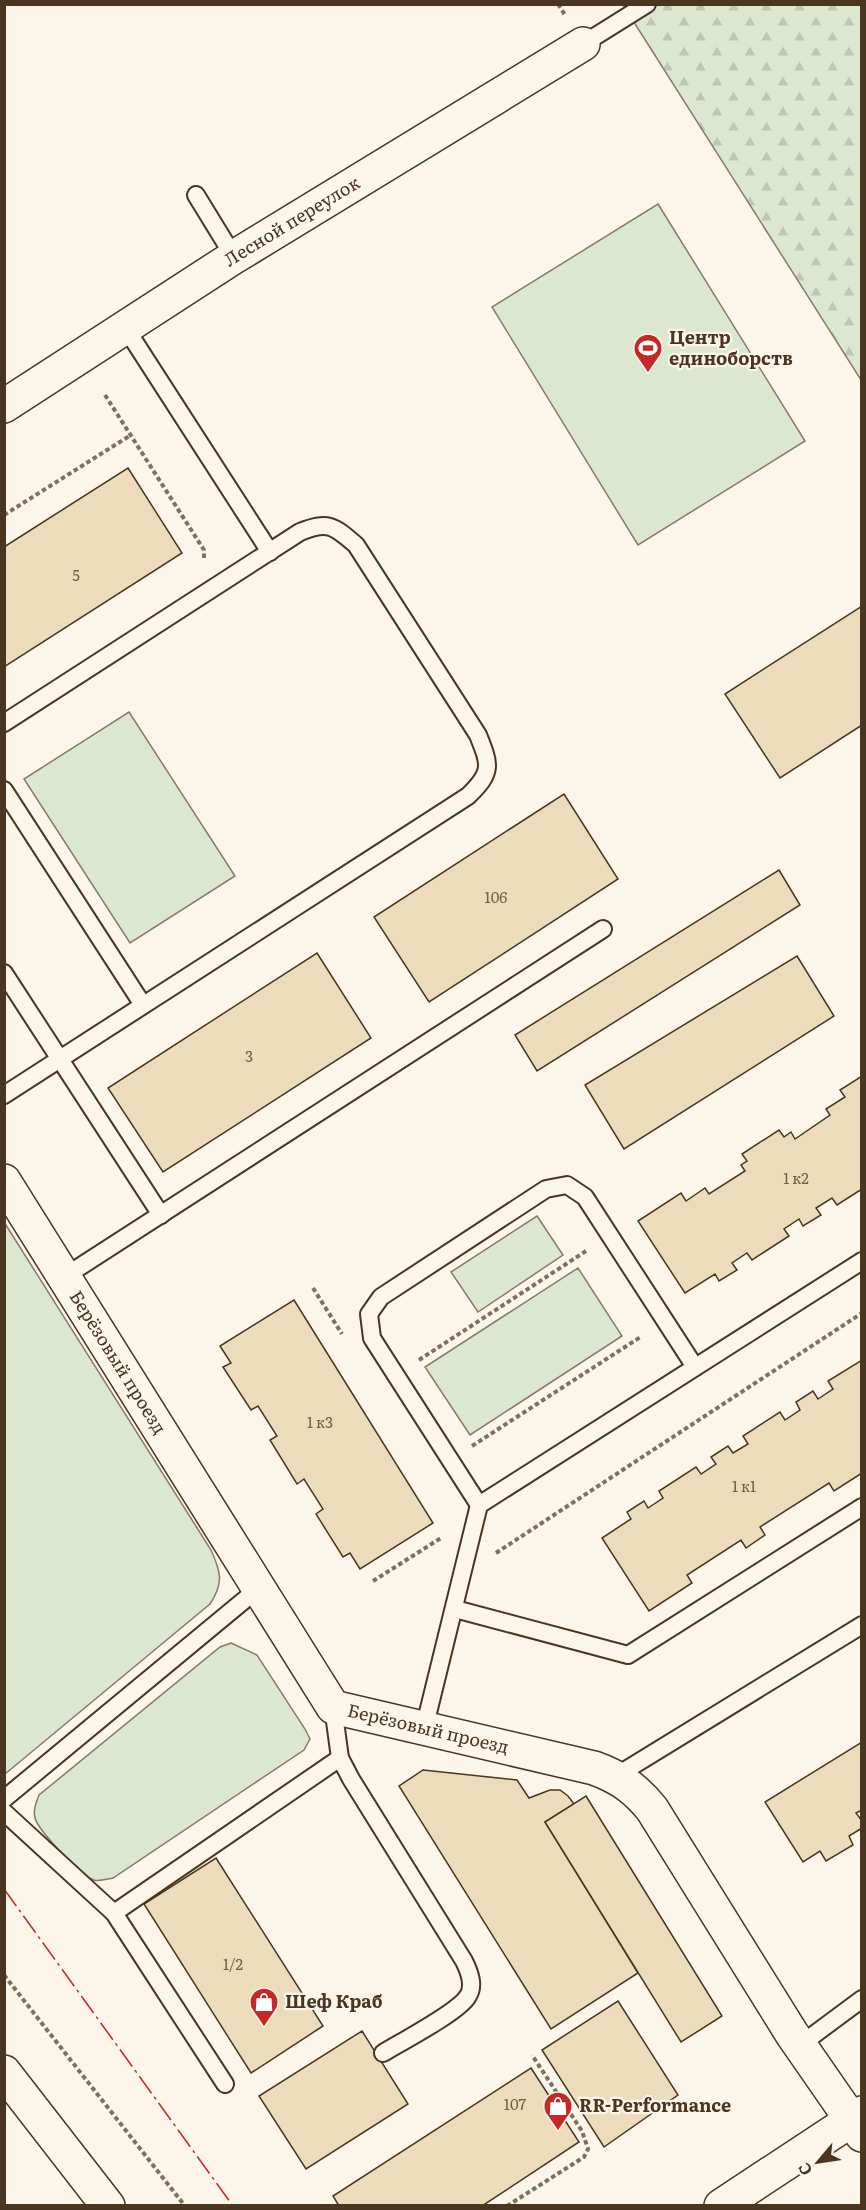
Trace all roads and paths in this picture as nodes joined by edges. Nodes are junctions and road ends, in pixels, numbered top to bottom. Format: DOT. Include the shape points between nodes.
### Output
graph roads {
  1 [pos="647,4"];
  2 [pos="583,44"];
  3 [pos="196,195"];
  4 [pos="234,257"];
  5 [pos="125,327"];
  6 [pos="105,394"];
  7 [pos="4,406"];
  8 [pos="131,435"];
  9 [pos="4,516"];
  10 [pos="270,552"];
  11 [pos="201,567"];
  12 [pos="4,723"];
  13 [pos="4,790"];
  14 [pos="603,929"];
  15 [pos="4,973"];
  16 [pos="143,1005"];
  17 [pos="60,1059"];
  18 [pos="4,1095"];
  19 [pos="4,1181"];
  20 [pos="161,1215"];
  21 [pos="610,1235"];
  22 [pos="861,1261"];
  23 [pos="64,1277"];
  24 [pos="313,1288"];
  25 [pos="861,1313"];
  26 [pos="665,1321"];
  27 [pos="343,1337"];
  28 [pos="695,1367"];
  29 [pos="396,1375"];
  30 [pos="450,1460"];
  31 [pos="479,1505"];
  32 [pos="861,1507"];
  33 [pos="444,1535"];
  34 [pos="463,1575"];
  35 [pos="373,1581"];
  36 [pos="259,1588"];
  37 [pos="455,1609"];
  38 [pos="861,1625"];
  39 [pos="333,1707"];
  40 [pos="424,1729"];
  41 [pos="340,1758"];
  42 [pos="616,1776"];
  43 [pos="4,1799"];
  44 [pos="4,1812"];
  45 [pos="114,1912"];
  46 [pos="4,1975"];
  47 [pos="861,1999"];
  48 [pos="800,2045"];
  49 [pos="383,2053"];
  50 [pos="532,2055"];
  51 [pos="4,2072"];
  52 [pos="225,2084"];
  53 [pos="858,2122"];
  54 [pos="108,2205"];
  55 [pos="185,2205"];
  56 [pos="507,2205"];
  57 [pos="721,2205"];
  1 -- 2 [label="lane"];
  2 -- 4 [label="street, Лесной переулок"];
  3 -- 4 [label="lane"];
  4 -- 5 [label="street, Лесной переулок"];
  5 -- 7 [label="street, Лесной переулок"];
  5 -- 10 [label="lane"];
  6 -- 8 [label="path"];
  8 -- 9 [label="path"];
  8 -- 11 [label="path" via="204,550"];
  10 -- 12 [label="lane"];
  10 -- 16 [label="lane" via="320,524 336,528 356,545 478,735 489,762 485,780 468,796"];
  13 -- 16 [label="lane"];
  14 -- 20 [label="lane"];
  15 -- 17 [label="lane"];
  16 -- 17 [label="lane"];
  17 -- 18 [label="lane"];
  17 -- 20 [label="lane"];
  19 -- 23 [label="street, Берёзовый проезд"];
  20 -- 23 [label="lane"];
  21 -- 26 [label="lane"];
  21 -- 29 [label="path"];
  21 -- 29 [label="lane" via="585,1197 567,1185 546,1189 390,1290 369,1314 372,1338"];
  22 -- 28 [label="lane"];
  23 -- 36 [label="street, Берёзовый проезд"];
  24 -- 27 [label="path"];
  25 -- 34 [label="path"];
  26 -- 28 [label="lane"];
  26 -- 30 [label="path"];
  28 -- 31 [label="lane"];
  29 -- 30 [label="lane"];
  30 -- 31 [label="lane"];
  31 -- 34 [label="lane"];
  32 -- 37 [label="lane" via="628,1655"];
  33 -- 35 [label="path"];
  34 -- 37 [label="lane"];
  36 -- 39 [label="street, Берёзовый проезд"];
  36 -- 43 [label="lane"];
  37 -- 40 [label="lane"];
  38 -- 42 [label="lane"];
  39 -- 40 [label="street, Берёзовый проезд"];
  39 -- 41 [label="lane"];
  40 -- 42 [label="street, Берёзовый проезд"];
  41 -- 45 [label="lane"];
  41 -- 49 [label="lane" via="464,1960 471,1978 469,1996 456,2008"];
  42 -- 48 [label="street, Берёзовый проезд" via="637,1791 652,1809"];
  44 -- 45 [label="lane"];
  45 -- 52 [label="lane"];
  46 -- 55 [label="path"];
  47 -- 48 [label="lane"];
  48 -- 53 [label="street, Берёзовый проезд"];
  50 -- 56 [label="path" via="582,2131 588,2149 584,2157"];
  51 -- 54 [label="street"];
  53 -- 57 [label="street"];
}
